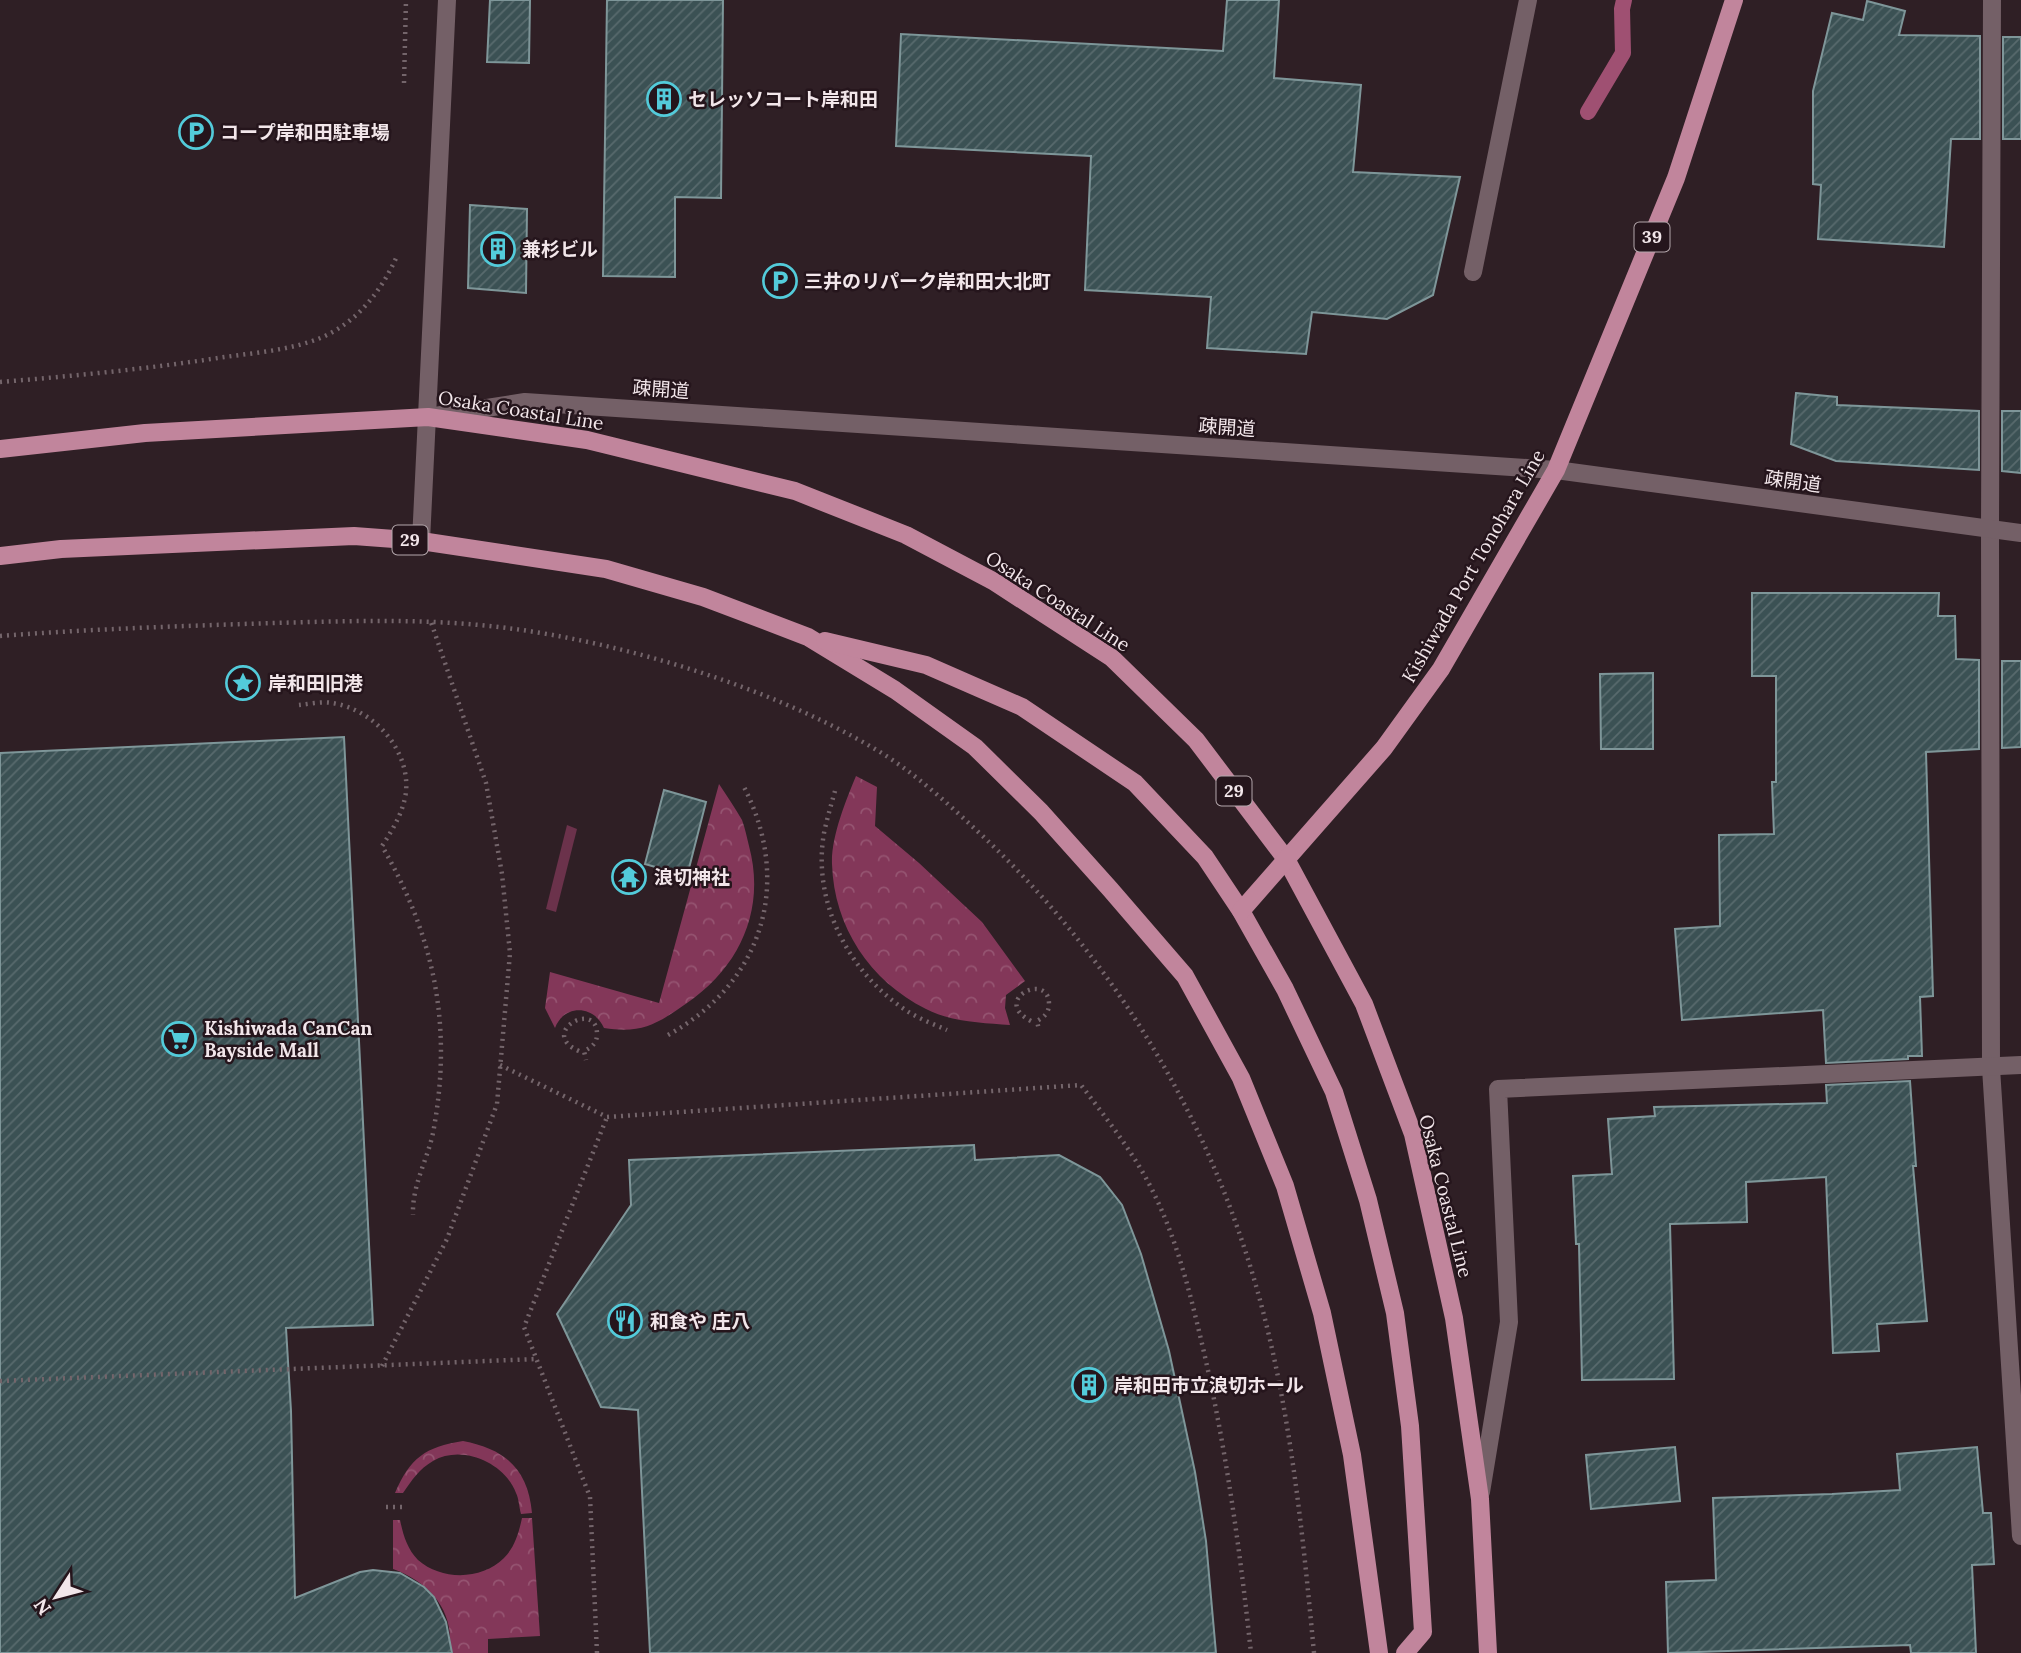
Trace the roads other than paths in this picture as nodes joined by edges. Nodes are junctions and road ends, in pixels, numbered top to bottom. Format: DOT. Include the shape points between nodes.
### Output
graph roads {
  1 [pos="447,0"];
  2 [pos="1528,0"];
  3 [pos="1734,0"];
  4 [pos="1992,0"];
  5 [pos="1474,272"];
  6 [pos="428,417"];
  7 [pos="0,449"];
  8 [pos="1556,470"];
  9 [pos="1990,530"];
  10 [pos="2021,533"];
  11 [pos="421,541"];
  12 [pos="0,556"];
  13 [pos="807,637"];
  14 [pos="1286,859"];
  15 [pos="1241,911"];
  16 [pos="2021,1065"];
  17 [pos="1992,1068"];
  18 [pos="1480,1499"];
  19 [pos="2021,1536"];
  20 [pos="1379,1653"];
  21 [pos="1405,1653"];
  22 [pos="1488,1653"];
  1 -- 6 [label="street"];
  2 -- 5 [label="street"];
  3 -- 8 [label="main road, Kishiwada Port Tonohara Line / 39" via="1676,178"];
  4 -- 9 [label="street"];
  6 -- 7 [label="main road, Osaka Coastal Line / 29" via="145,432"];
  6 -- 8 [label="street, 疎開道" via="525,401"];
  6 -- 11 [label="street"];
  6 -- 14 [label="main road, Osaka Coastal Line / 29" via="587,440 795,491 906,535 993,581 1112,658 1196,740"];
  8 -- 9 [label="street, 疎開道"];
  8 -- 14 [label="main road, Kishiwada Port Tonohara Line / 39" via="1441,669 1384,748"];
  9 -- 10 [label="street, 疎開道"];
  9 -- 17 [label="street"];
  11 -- 12 [label="main road, 29" via="354,536 61,549"];
  11 -- 13 [label="main road, 29" via="606,569 703,597"];
  13 -- 15 [label="main road" via="926,665 1022,707 1135,783 1205,857"];
  13 -- 20 [label="main road, 29" via="895,690 975,747 1041,812 1185,976 1241,1078 1285,1186 1304,1250 1352,1455"];
  14 -- 15 [label="main road, Kishiwada Port Tonohara Line / 39"];
  14 -- 18 [label="main road, Osaka Coastal Line / 29" via="1364,1004 1413,1133 1454,1318"];
  15 -- 21 [label="main road" via="1334,1092 1368,1200 1395,1313 1410,1426 1423,1632"];
  16 -- 17 [label="street"];
  17 -- 18 [label="street" via="1498,1089 1509,1322"];
  17 -- 19 [label="street"];
  18 -- 22 [label="main road, Osaka Coastal Line / 29"];
}
